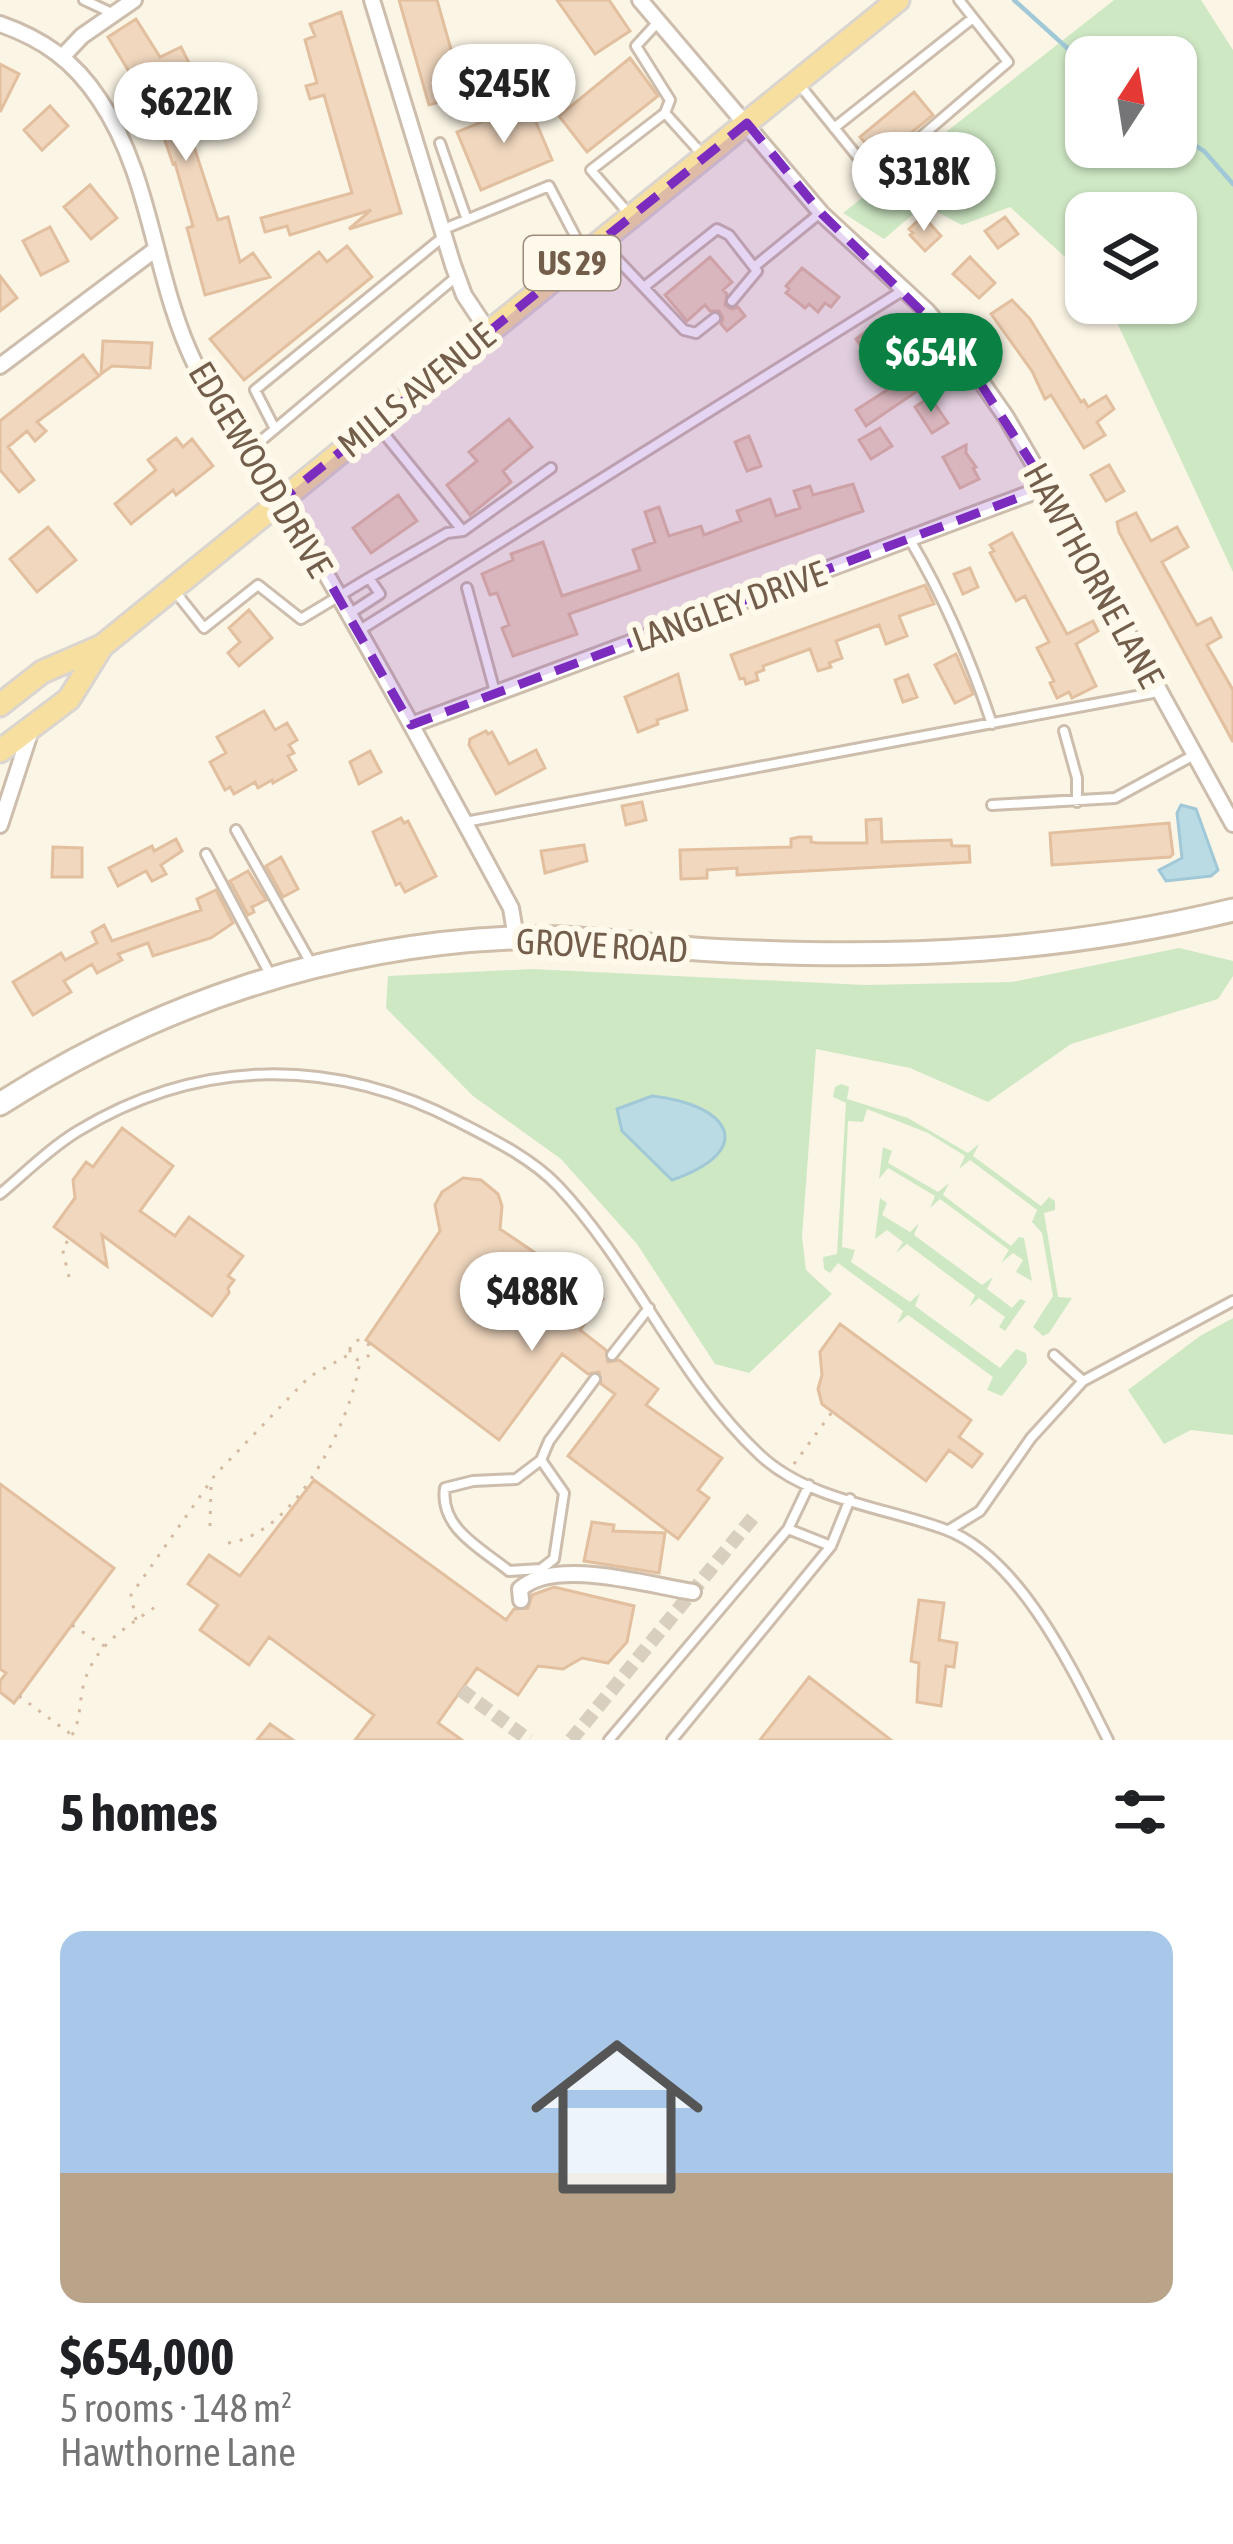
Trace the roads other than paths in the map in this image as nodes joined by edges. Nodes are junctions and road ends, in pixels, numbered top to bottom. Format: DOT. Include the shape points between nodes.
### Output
graph roads {
  1 [pos="85,0"];
  2 [pos="134,0"];
  3 [pos="372,0"];
  4 [pos="640,0"];
  5 [pos="898,0"];
  6 [pos="959,0"];
  7 [pos="114,14"];
  8 [pos="973,18"];
  9 [pos="658,22"];
  10 [pos="0,24"];
  11 [pos="64,55"];
  12 [pos="797,82"];
  13 [pos="665,113"];
  14 [pos="747,123"];
  15 [pos="834,128"];
  16 [pos="440,142"];
  17 [pos="705,157"];
  18 [pos="820,213"];
  19 [pos="631,217"];
  20 [pos="467,220"];
  21 [pos="443,232"];
  22 [pos="592,247"];
  23 [pos="156,249"];
  24 [pos="754,267"];
  25 [pos="457,276"];
  26 [pos="644,287"];
  27 [pos="904,290"];
  28 [pos="732,301"];
  29 [pos="716,318"];
  30 [pos="488,331"];
  31 [pos="0,366"];
  32 [pos="376,423"];
  33 [pos="275,429"];
  34 [pos="250,450"];
  35 [pos="551,468"];
  36 [pos="1047,488"];
  37 [pos="282,499"];
  38 [pos="463,531"];
  39 [pos="909,539"];
  40 [pos="369,578"];
  41 [pos="172,587"];
  42 [pos="467,588"];
  43 [pos="336,595"];
  44 [pos="348,615"];
  45 [pos="358,632"];
  46 [pos="102,646"];
  47 [pos="1158,692"];
  48 [pos="495,693"];
  49 [pos="0,705"];
  50 [pos="411,724"];
  51 [pos="992,724"];
  52 [pos="31,730"];
  53 [pos="1064,731"];
  54 [pos="0,752"];
  55 [pos="1194,755"];
  56 [pos="1077,802"];
  57 [pos="992,805"];
  58 [pos="464,822"];
  59 [pos="1233,824"];
  60 [pos="0,825"];
  61 [pos="236,830"];
  62 [pos="206,854"];
  63 [pos="1233,910"];
  64 [pos="516,938"];
  65 [pos="312,967"];
  66 [pos="271,978"];
  67 [pos="0,1103"];
  68 [pos="0,1194"];
  69 [pos="1233,1301"];
  70 [pos="650,1308"];
  71 [pos="612,1355"];
  72 [pos="1054,1355"];
  73 [pos="595,1379"];
  74 [pos="1083,1381"];
  75 [pos="541,1460"];
  76 [pos="809,1485"];
  77 [pos="850,1499"];
  78 [pos="788,1528"];
  79 [pos="949,1530"];
  80 [pos="831,1546"];
  81 [pos="693,1592"];
  82 [pos="521,1600"];
  83 [pos="609,1740"];
  84 [pos="672,1740"];
  85 [pos="1108,1740"];
  1 -- 7 [label="lane"];
  2 -- 7 [label="street"];
  3 -- 21 [label="street"];
  4 -- 9 [label="street, HAWTHORNE LANE"];
  5 -- 12 [label="main road, MILLS AVENUE / US 29"];
  6 -- 8 [label="lane"];
  7 -- 11 [label="street"];
  8 -- 15 [label="lane"];
  8 -- 15 [label="lane" via="1009,62 874,177"];
  9 -- 13 [label="lane" via="635,46 670,100"];
  9 -- 14 [label="street, HAWTHORNE LANE"];
  10 -- 11 [label="street, EDGEWOOD DRIVE"];
  11 -- 23 [label="street, EDGEWOOD DRIVE" via="124,145"];
  12 -- 14 [label="main road, MILLS AVENUE / US 29"];
  12 -- 15 [label="lane"];
  13 -- 17 [label="lane"];
  13 -- 19 [label="lane" via="591,170"];
  14 -- 17 [label="main road, MILLS AVENUE / US 29"];
  14 -- 18 [label="street, HAWTHORNE LANE"];
  16 -- 20 [label="lane"];
  17 -- 19 [label="main road, MILLS AVENUE / US 29"];
  18 -- 24 [label="lane"];
  18 -- 27 [label="street, HAWTHORNE LANE"];
  19 -- 22 [label="main road, MILLS AVENUE / US 29"];
  20 -- 21 [label="lane"];
  20 -- 22 [label="lane" via="549,186"];
  21 -- 25 [label="street"];
  21 -- 33 [label="lane" via="255,391"];
  22 -- 26 [label="lane"];
  22 -- 30 [label="main road, MILLS AVENUE / US 29"];
  23 -- 31 [label="street"];
  23 -- 34 [label="street, EDGEWOOD DRIVE" via="191,356"];
  24 -- 26 [label="lane" via="717,229"];
  24 -- 28 [label="lane" via="752,282"];
  25 -- 30 [label="street"];
  25 -- 33 [label="lane"];
  26 -- 29 [label="lane" via="684,329 696,333"];
  27 -- 36 [label="street, HAWTHORNE LANE" via="955,344"];
  27 -- 45 [label="lane"];
  30 -- 32 [label="main road, MILLS AVENUE / US 29"];
  32 -- 37 [label="main road, MILLS AVENUE / US 29"];
  32 -- 38 [label="lane"];
  33 -- 34 [label="lane"];
  34 -- 37 [label="street, EDGEWOOD DRIVE"];
  35 -- 38 [label="lane"];
  36 -- 39 [label="street, LANGLEY DRIVE"];
  36 -- 47 [label="street, HAWTHORNE LANE"];
  37 -- 41 [label="main road, MILLS AVENUE / US 29"];
  37 -- 43 [label="street, EDGEWOOD DRIVE"];
  38 -- 40 [label="lane" via="447,532"];
  39 -- 48 [label="street, LANGLEY DRIVE"];
  39 -- 51 [label="lane"];
  40 -- 43 [label="lane"];
  40 -- 44 [label="lane" via="380,594"];
  41 -- 43 [label="lane" via="204,628 258,585 301,619"];
  41 -- 46 [label="main road, MILLS AVENUE / US 29"];
  42 -- 48 [label="lane"];
  43 -- 44 [label="street, EDGEWOOD DRIVE"];
  44 -- 45 [label="street, EDGEWOOD DRIVE"];
  45 -- 50 [label="street, EDGEWOOD DRIVE"];
  46 -- 49 [label="main road, MILLS AVENUE / US 29" via="42,672"];
  46 -- 52 [label="main road, MILLS AVENUE / US 29" via="70,699"];
  47 -- 51 [label="lane"];
  47 -- 55 [label="street, HAWTHORNE LANE"];
  48 -- 50 [label="street, LANGLEY DRIVE"];
  50 -- 58 [label="street, EDGEWOOD DRIVE"];
  51 -- 58 [label="lane"];
  52 -- 54 [label="main road, MILLS AVENUE / US 29"];
  52 -- 60 [label="street"];
  53 -- 56 [label="lane"];
  55 -- 56 [label="lane" via="1115,798"];
  55 -- 59 [label="street, HAWTHORNE LANE"];
  56 -- 57 [label="lane"];
  58 -- 64 [label="street, EDGEWOOD DRIVE" via="511,908"];
  61 -- 65 [label="lane"];
  62 -- 66 [label="lane"];
  63 -- 64 [label="main road, GROVE ROAD" via="1016,950 922,955"];
  64 -- 65 [label="main road, GROVE ROAD"];
  65 -- 66 [label="main road, GROVE ROAD"];
  66 -- 67 [label="main road, GROVE ROAD" via="148,1022"];
  68 -- 70 [label="lane" via="77,1132 188,1083 329,1076 421,1101 507,1146 555,1184"];
  69 -- 74 [label="lane"];
  70 -- 71 [label="lane"];
  70 -- 76 [label="lane" via="717,1411 785,1476"];
  72 -- 74 [label="lane"];
  73 -- 75 [label="lane"];
  74 -- 79 [label="lane" via="980,1510"];
  75 -- 75 [label="lane" via="516,1479 445,1488 450,1523 509,1571 541,1569 559,1543 564,1493"];
  76 -- 77 [label="lane"];
  76 -- 78 [label="lane"];
  77 -- 79 [label="lane"];
  77 -- 80 [label="lane"];
  78 -- 80 [label="lane"];
  78 -- 83 [label="lane"];
  79 -- 85 [label="lane" via="979,1546 1022,1593"];
  80 -- 84 [label="lane"];
  81 -- 82 [label="street" via="559,1572 528,1582"];
}
